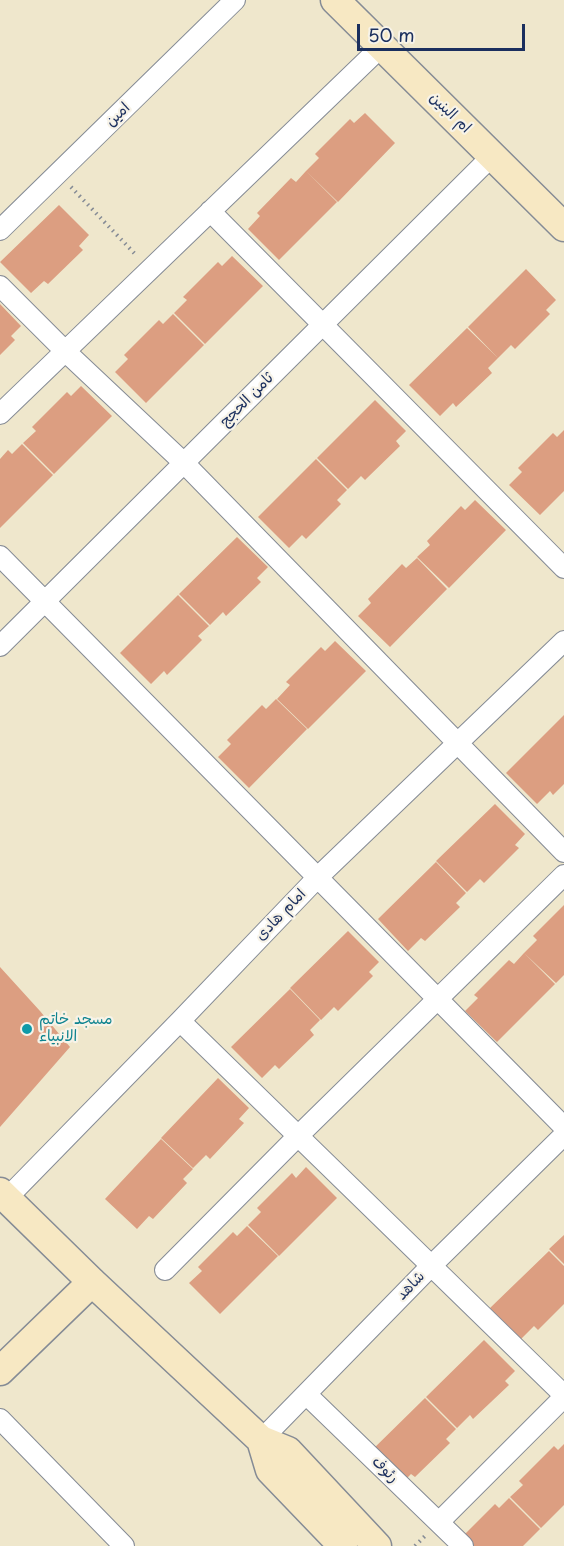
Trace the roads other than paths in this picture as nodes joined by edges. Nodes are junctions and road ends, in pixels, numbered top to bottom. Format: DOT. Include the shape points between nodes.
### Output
graph roads {
  1 [pos="235,0"];
  2 [pos="335,0"];
  3 [pos="382,46"];
  4 [pos="493,155"];
  5 [pos="210,211"];
  6 [pos="564,227"];
  7 [pos="0,230"];
  8 [pos="0,286"];
  9 [pos="322,325"];
  10 [pos="65,351"];
  11 [pos="0,414"];
  12 [pos="184,463"];
  13 [pos="0,556"];
  14 [pos="564,568"];
  15 [pos="45,601"];
  16 [pos="564,641"];
  17 [pos="0,646"];
  18 [pos="457,743"];
  19 [pos="564,852"];
  20 [pos="564,875"];
  21 [pos="318,877"];
  22 [pos="437,999"];
  23 [pos="180,1022"];
  24 [pos="564,1127"];
  25 [pos="564,1135"];
  26 [pos="298,1136"];
  27 [pos="4,1195"];
  28 [pos="431,1266"];
  29 [pos="165,1270"];
  30 [pos="92,1282"];
  31 [pos="0,1371"];
  32 [pos="306,1394"];
  33 [pos="564,1396"];
  34 [pos="3,1427"];
  35 [pos="261,1440"];
  36 [pos="439,1522"];
  37 [pos="124,1546"];
  38 [pos="343,1546"];
  39 [pos="377,1546"];
  40 [pos="463,1546"];
  1 -- 7 [label="street, امین"];
  2 -- 3 [label="street, ام البنین"];
  3 -- 4 [label="street, ام البنین"];
  3 -- 5 [label="street"];
  4 -- 6 [label="street, ام البنین"];
  4 -- 9 [label="street, ثامن الحجج"];
  5 -- 9 [label="street"];
  5 -- 10 [label="street"];
  8 -- 10 [label="street"];
  9 -- 12 [label="street, ثامن الحجج"];
  9 -- 14 [label="street"];
  10 -- 11 [label="street"];
  10 -- 12 [label="street"];
  12 -- 15 [label="street, ثامن الحجج"];
  12 -- 18 [label="street"];
  13 -- 15 [label="street"];
  15 -- 17 [label="street, ثامن الحجج"];
  15 -- 21 [label="street"];
  16 -- 18 [label="street, امام هادی"];
  18 -- 19 [label="street"];
  18 -- 21 [label="street, امام هادی"];
  20 -- 22 [label="street"];
  21 -- 22 [label="street"];
  21 -- 23 [label="street, امام هادی"];
  22 -- 24 [label="street"];
  22 -- 26 [label="street"];
  23 -- 26 [label="street"];
  23 -- 27 [label="street, امام هادی"];
  25 -- 28 [label="street, شاهد"];
  26 -- 28 [label="street"];
  26 -- 29 [label="street"];
  27 -- 30 [label="street"];
  28 -- 32 [label="street, شاهد"];
  28 -- 33 [label="street"];
  30 -- 31 [label="street"];
  30 -- 35 [label="street"];
  32 -- 35 [label="street, شاهد"];
  32 -- 36 [label="street, رئوف"];
  33 -- 36 [label="street"];
  34 -- 37 [label="street"];
  35 -- 38 [label="street" via="270,1470"];
  35 -- 39 [label="street" via="288,1451"];
  36 -- 40 [label="street, رئوف"];
}
